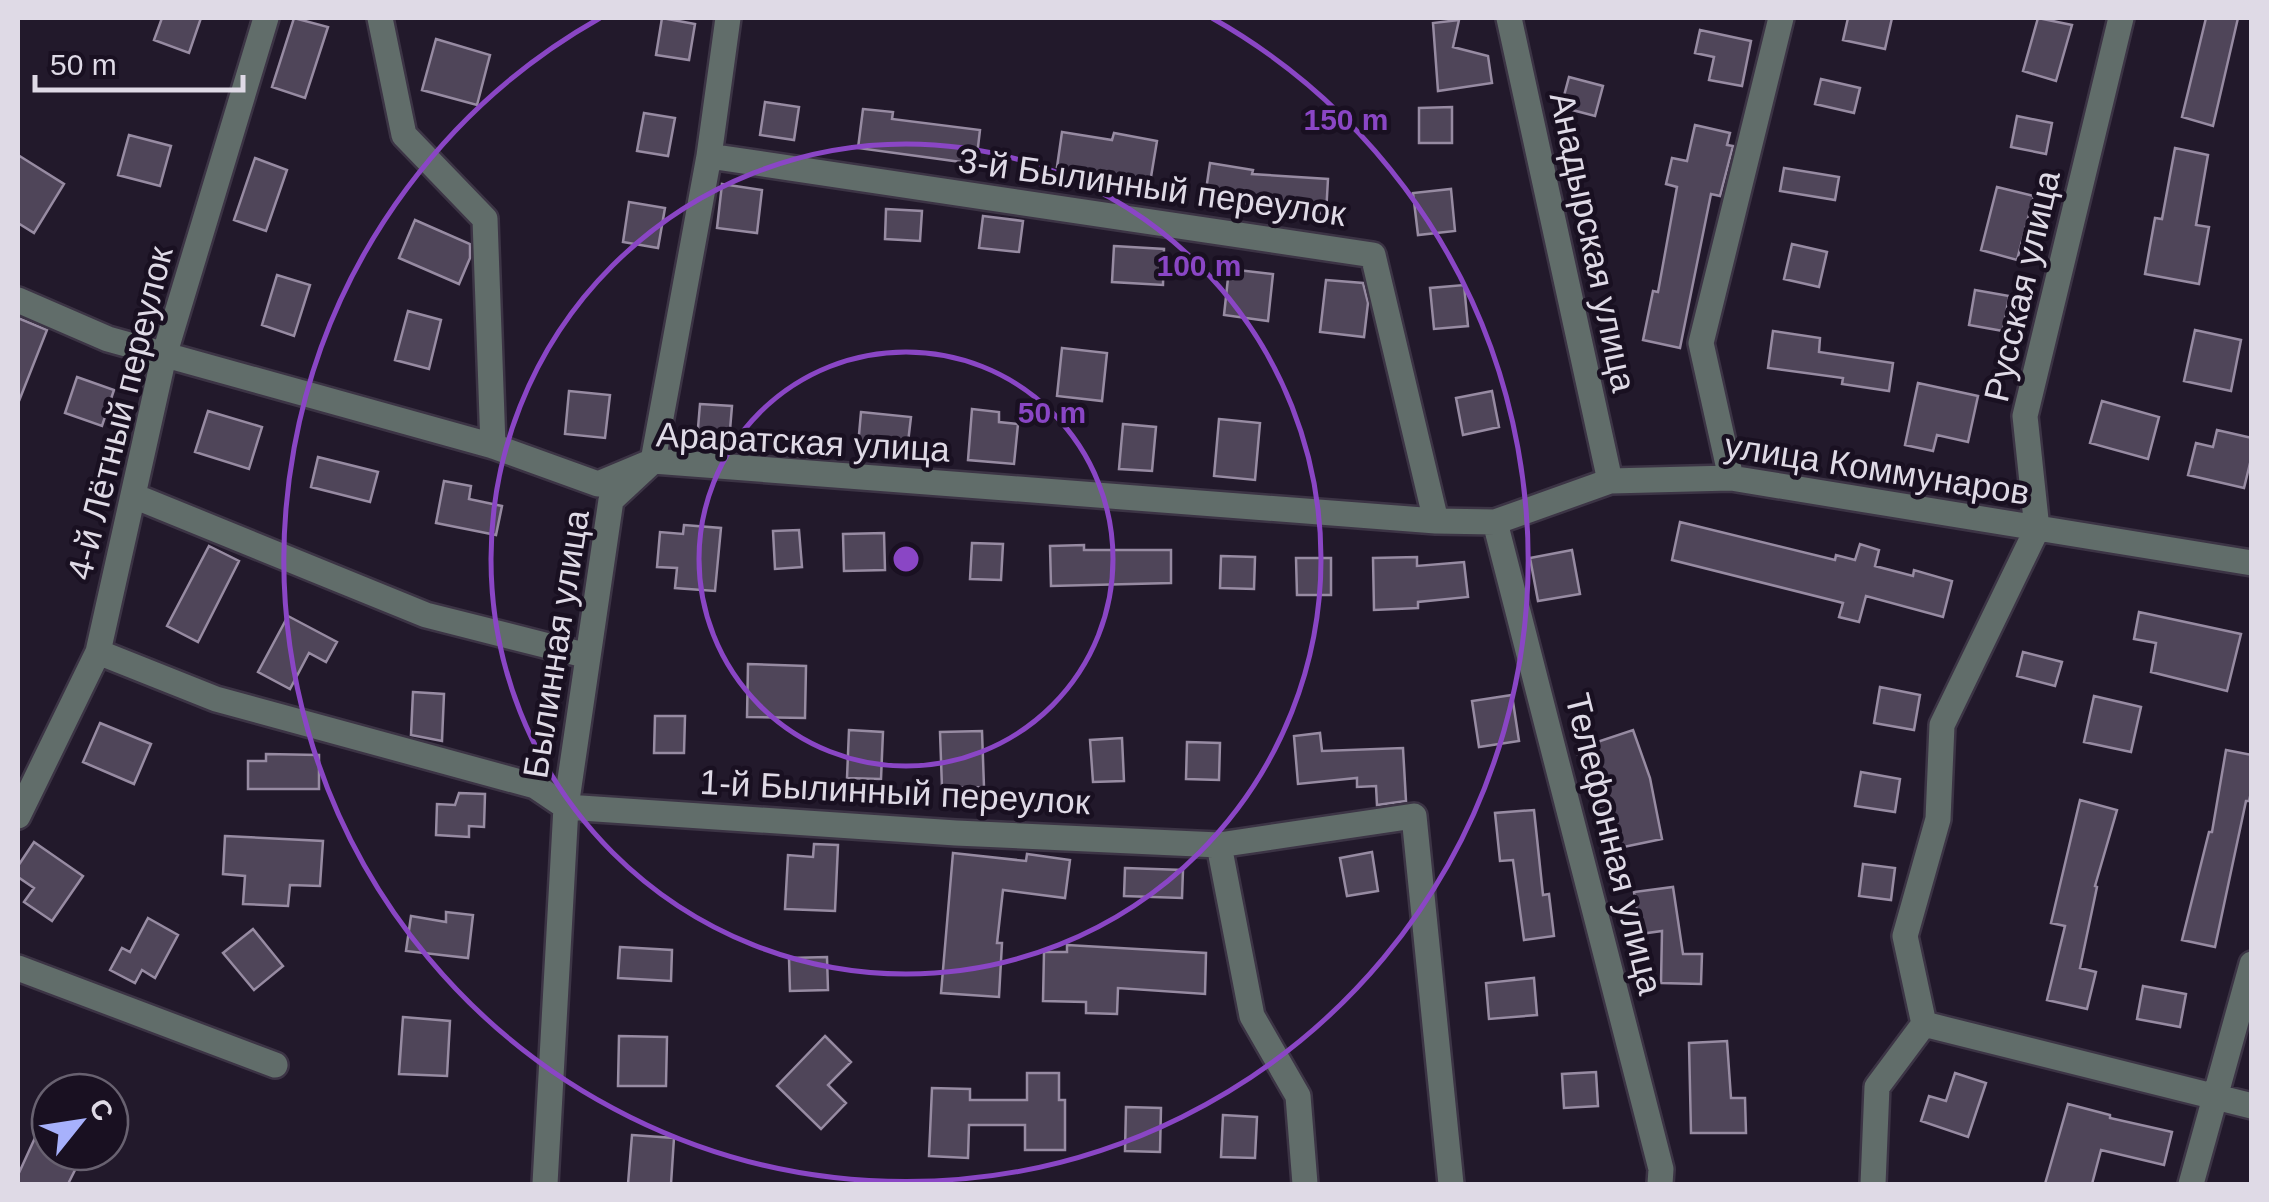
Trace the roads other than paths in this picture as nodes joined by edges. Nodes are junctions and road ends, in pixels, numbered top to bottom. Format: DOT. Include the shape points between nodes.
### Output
graph roads {
  1 [pos="266,18"];
  2 [pos="380,18"];
  3 [pos="728,18"];
  4 [pos="1509,18"];
  5 [pos="1781,18"];
  6 [pos="2121,18"];
  7 [pos="709,156"];
  8 [pos="18,300"];
  9 [pos="164,356"];
  10 [pos="493,446"];
  11 [pos="653,462"];
  12 [pos="1731,478"];
  13 [pos="1610,480"];
  14 [pos="134,496"];
  15 [pos="1436,521"];
  16 [pos="1495,522"];
  17 [pos="2037,529"];
  18 [pos="2252,563"];
  19 [pos="98,652"];
  20 [pos="588,656"];
  21 [pos="566,807"];
  22 [pos="18,816"];
  23 [pos="1219,845"];
  24 [pos="2252,964"];
  25 [pos="18,968"];
  26 [pos="1924,1024"];
  27 [pos="275,1064"];
  28 [pos="2216,1098"];
  29 [pos="2252,1106"];
  30 [pos="545,1184"];
  31 [pos="1305,1184"];
  32 [pos="1451,1184"];
  33 [pos="1660,1184"];
  34 [pos="1873,1184"];
  35 [pos="2191,1184"];
  1 -- 9 [label="street, 4-й Лётный переулок"];
  2 -- 10 [label="street" via="404,135 484,219"];
  3 -- 7 [label="street"];
  4 -- 13 [label="street, Анадырская улица"];
  5 -- 12 [label="street" via="1701,344"];
  6 -- 17 [label="street, Русская улица" via="2026,416"];
  7 -- 11 [label="street"];
  7 -- 15 [label="street, 3-й Былинный переулок" via="1373,255"];
  8 -- 9 [label="street, Араратская улица"];
  9 -- 10 [label="street, Араратская улица"];
  9 -- 14 [label="street, 4-й Лётный переулок"];
  10 -- 11 [label="street, Араратская улица" via="598,484"];
  11 -- 15 [label="street, Араратская улица"];
  11 -- 20 [label="street, Былинная улица" via="611,500"];
  12 -- 13 [label="street, улица Коммунаров"];
  12 -- 17 [label="street, улица Коммунаров"];
  13 -- 16 [label="street, улица Коммунаров"];
  14 -- 19 [label="street, 4-й Лётный переулок"];
  14 -- 20 [label="street" via="426,615"];
  15 -- 16 [label="street, улица Коммунаров"];
  16 -- 33 [label="street, Телефонная улица"];
  17 -- 18 [label="street, улица Коммунаров"];
  17 -- 26 [label="street" via="1942,725 1938,819 1905,936"];
  19 -- 21 [label="street" via="216,699 535,786"];
  19 -- 22 [label="street, 4-й Лётный переулок"];
  20 -- 21 [label="street, Былинная улица"];
  21 -- 23 [label="street, 1-й Былинный переулок"];
  21 -- 30 [label="street, Былинная улица"];
  23 -- 31 [label="street" via="1252,1016 1298,1096"];
  23 -- 32 [label="street, 1-й Былинный переулок" via="1414,816"];
  24 -- 28 [label="street"];
  25 -- 27 [label="street"];
  26 -- 28 [label="street"];
  26 -- 34 [label="street" via="1877,1087"];
  28 -- 29 [label="street"];
  28 -- 35 [label="street"];
}
